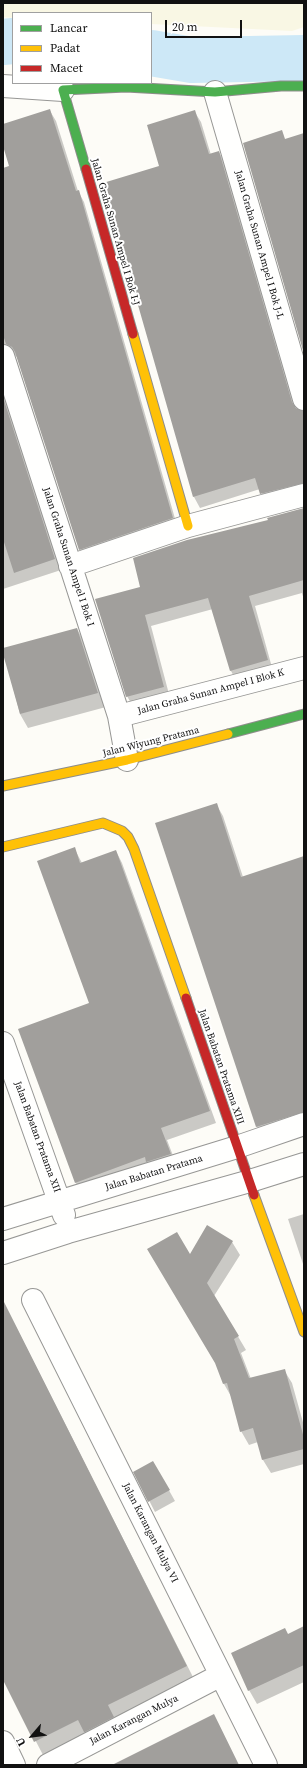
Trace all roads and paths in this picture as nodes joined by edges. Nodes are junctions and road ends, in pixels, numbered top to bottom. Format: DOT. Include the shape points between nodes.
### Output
graph roads {
  1 [pos="3,86"];
  2 [pos="304,86"];
  3 [pos="63,90"];
  4 [pos="215,92"];
  5 [pos="3,356"];
  6 [pos="304,399"];
  7 [pos="304,495"];
  8 [pos="188,526"];
  9 [pos="70,566"];
  10 [pos="304,668"];
  11 [pos="304,714"];
  12 [pos="119,716"];
  13 [pos="127,760"];
  14 [pos="3,786"];
  15 [pos="3,847"];
  16 [pos="3,1042"];
  17 [pos="304,1124"];
  18 [pos="237,1147"];
  19 [pos="304,1164"];
  20 [pos="250,1181"];
  21 [pos="60,1202"];
  22 [pos="5,1213"];
  23 [pos="68,1232"];
  24 [pos="10,1250"];
  25 [pos="33,1300"];
  26 [pos="304,1332"];
  27 [pos="221,1675"];
  28 [pos="3,1742"];
  29 [pos="14,1765"];
  30 [pos="48,1765"];
  31 [pos="266,1765"];
  1 -- 3 [label="street"];
  2 -- 4 [label="street"];
  3 -- 4 [label="street" via="126,87"];
  3 -- 8 [label="street, Jalan Graha Sunan Ampel I Bok I-J"];
  4 -- 6 [label="street, Jalan Graha Sunan Ampel I Bok J-L"];
  5 -- 9 [label="street, Jalan Graha Sunan Ampel I Bok I"];
  7 -- 8 [label="street"];
  8 -- 9 [label="street"];
  9 -- 12 [label="street, Jalan Graha Sunan Ampel I Bok I"];
  10 -- 12 [label="street, Jalan Graha Sunan Ampel I Blok K"];
  11 -- 13 [label="street, Jalan Wiyung Pratama"];
  12 -- 13 [label="street, Jalan Graha Sunan Ampel I Bok I"];
  13 -- 14 [label="street, Jalan Wiyung Pratama"];
  15 -- 18 [label="street, Jalan Babatan Pratama XIII" via="103,823 122,830 134,849"];
  16 -- 21 [label="street, Jalan Babatan Pratama XII"];
  17 -- 18 [label="street, Jalan Babatan Pratama"];
  18 -- 20 [label="street, Jalan Babatan Pratama XIII"];
  18 -- 21 [label="street, Jalan Babatan Pratama"];
  19 -- 20 [label="street"];
  20 -- 23 [label="street"];
  20 -- 26 [label="street, Jalan Babatan Pratama XIII"];
  21 -- 22 [label="street, Jalan Babatan Pratama"];
  21 -- 23 [label="street, Jalan Babatan Pratama XII"];
  22 -- 24 [label="street"];
  23 -- 24 [label="street"];
  25 -- 27 [label="street, Jalan Karangan Mulya VI"];
  27 -- 30 [label="street, Jalan Karangan Mulya"];
  27 -- 31 [label="street, Jalan Karangan Mulya VI"];
  28 -- 29 [label="street"];
}
